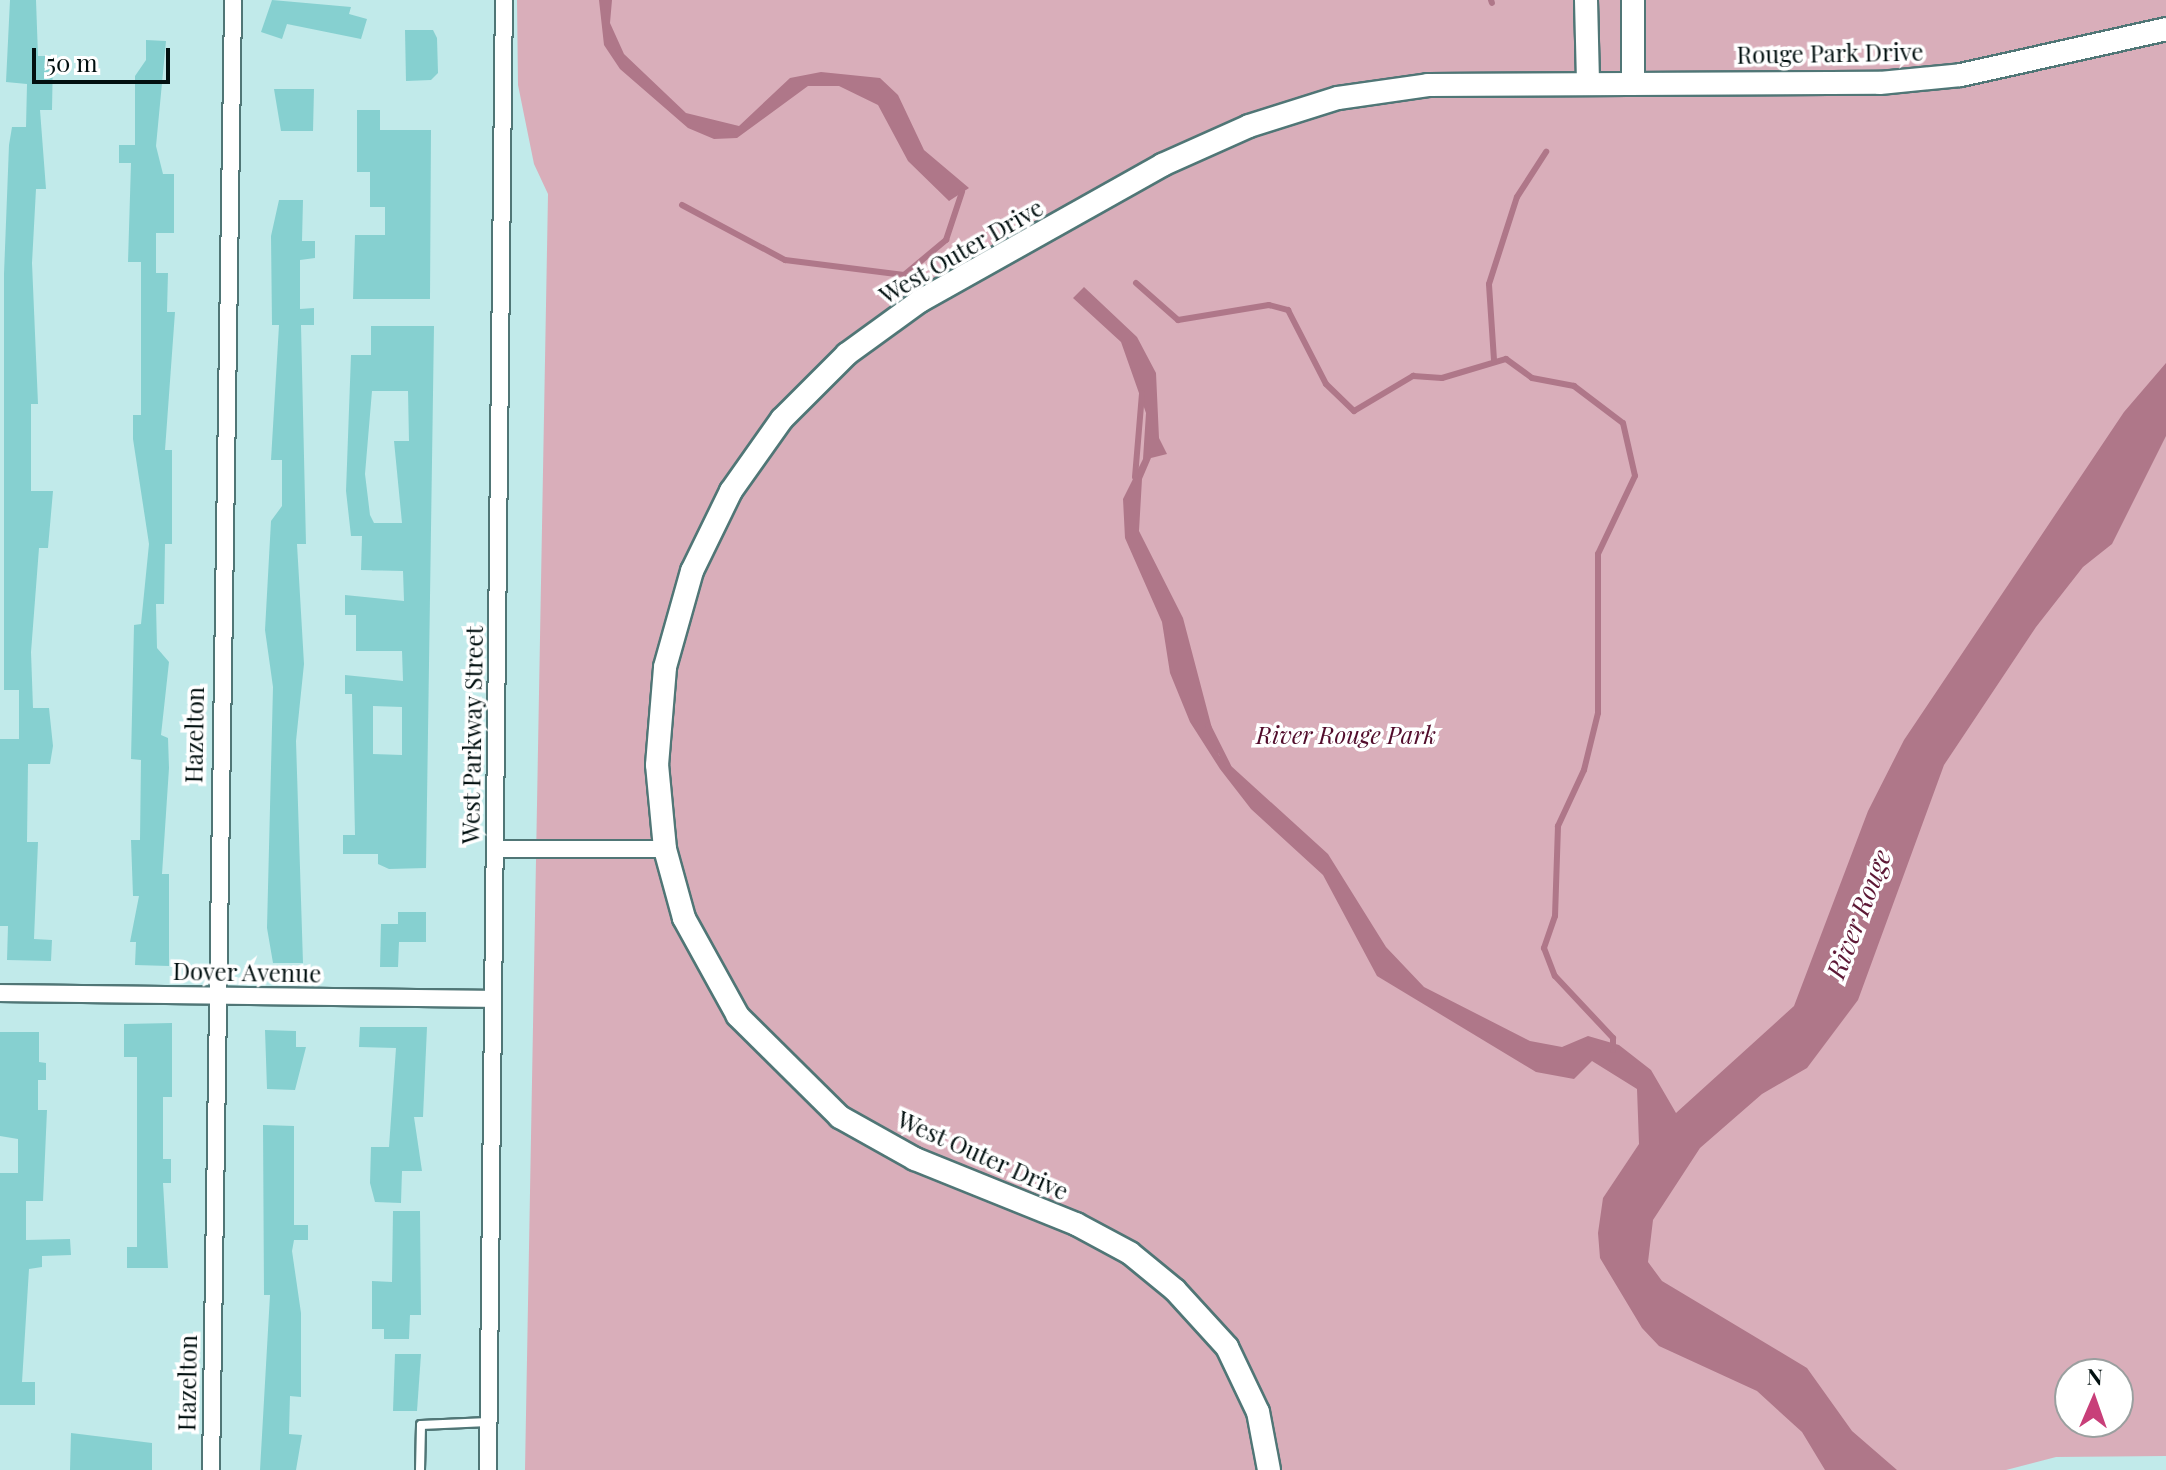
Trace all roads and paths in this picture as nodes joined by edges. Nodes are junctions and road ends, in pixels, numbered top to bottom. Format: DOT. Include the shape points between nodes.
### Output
graph roads {
  1 [pos="233,0"];
  2 [pos="504,0"];
  3 [pos="1586,0"];
  4 [pos="1633,0"];
  5 [pos="2166,29"];
  6 [pos="1588,80"];
  7 [pos="1633,80"];
  8 [pos="495,849"];
  9 [pos="665,849"];
  10 [pos="0,993"];
  11 [pos="216,994"];
  12 [pos="493,999"];
  13 [pos="489,1422"];
  14 [pos="211,1470"];
  15 [pos="420,1470"];
  16 [pos="488,1470"];
  17 [pos="1269,1470"];
  1 -- 11 [label="street, Hazelton"];
  2 -- 8 [label="street, West Parkway Street"];
  3 -- 6 [label="main road"];
  4 -- 7 [label="main road"];
  5 -- 7 [label="main road, Rouge Park Drive" via="2055,59 1880,83"];
  6 -- 7 [label="main road, West Outer Drive"];
  6 -- 9 [label="main road, West Outer Drive" via="1428,85 1338,98 1249,126 1162,165 920,301 847,354 765,443 731,491 692,571 665,667 657,765"];
  8 -- 9 [label="street"];
  8 -- 12 [label="street, West Parkway Street"];
  9 -- 17 [label="main road, West Outer Drive" via="684,918 738,1016 840,1117 915,1159 1076,1224 1130,1253 1175,1290 1227,1347 1258,1412"];
  10 -- 11 [label="street, Dover Avenue"];
  11 -- 12 [label="street, Dover Avenue"];
  11 -- 14 [label="street, Hazelton"];
  12 -- 13 [label="street, West Parkway Street"];
  13 -- 15 [label="lane" via="421,1425"];
  13 -- 16 [label="street, West Parkway Street"];
}
